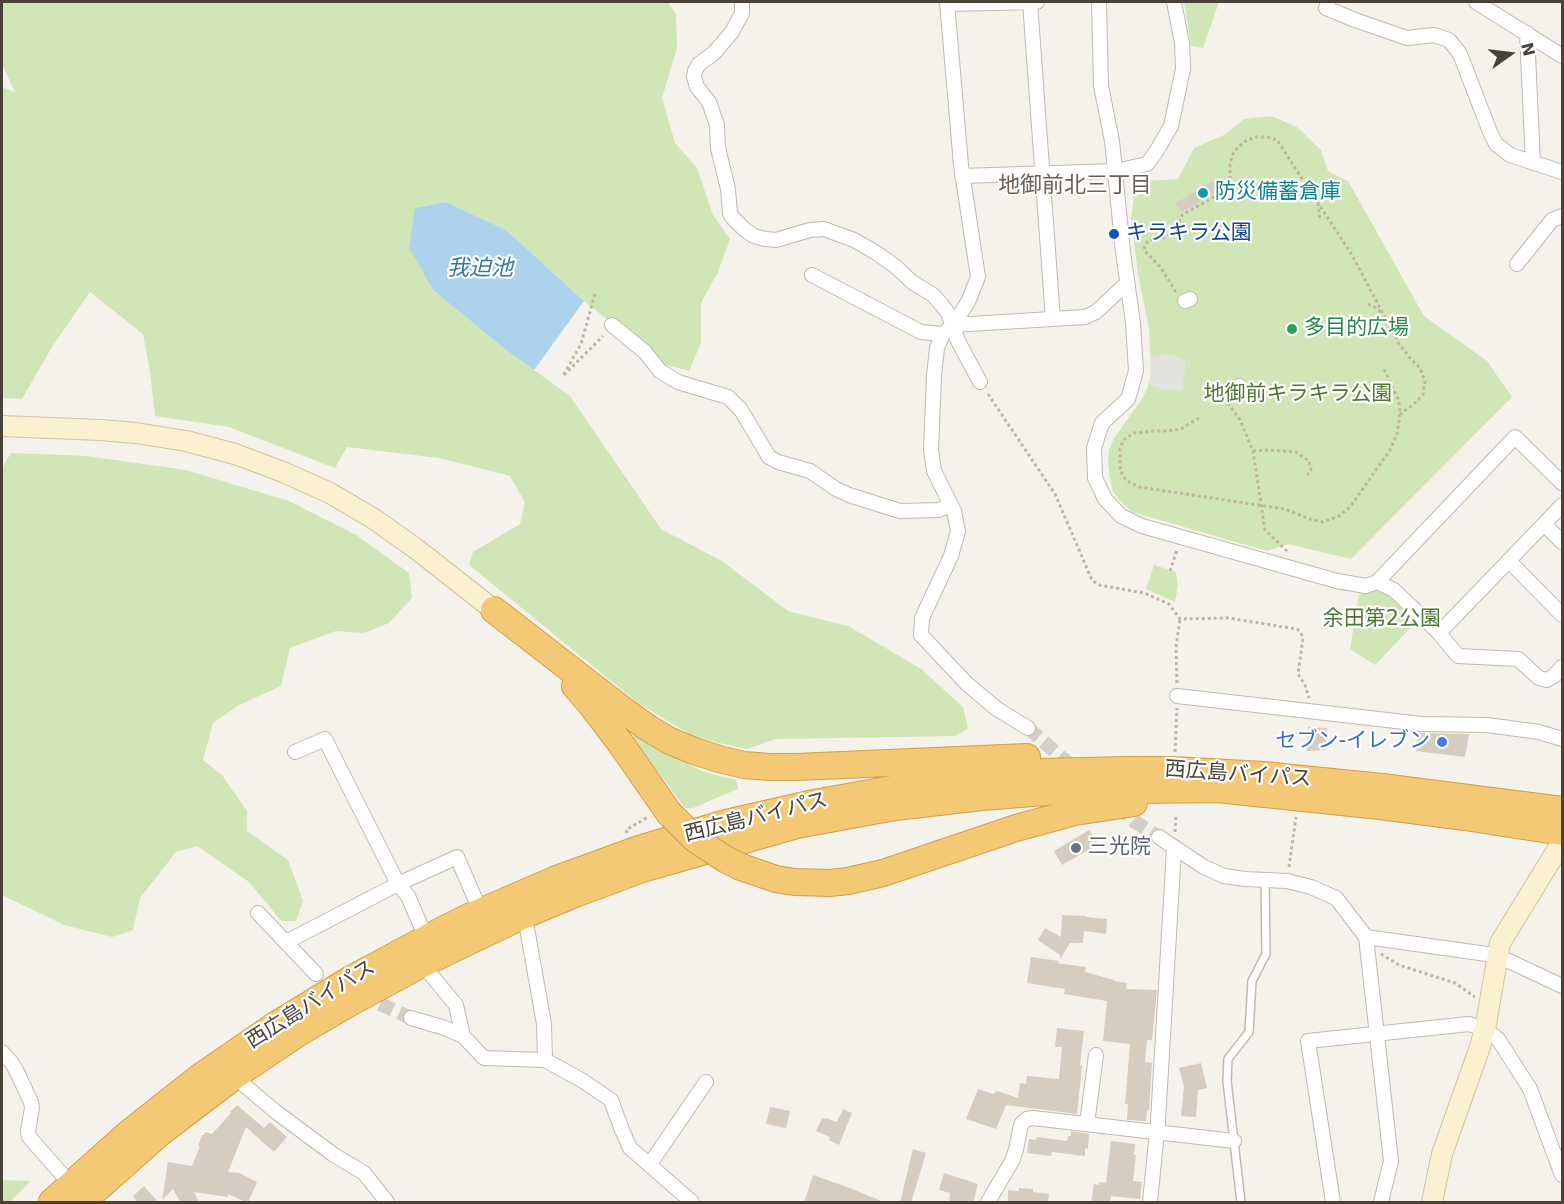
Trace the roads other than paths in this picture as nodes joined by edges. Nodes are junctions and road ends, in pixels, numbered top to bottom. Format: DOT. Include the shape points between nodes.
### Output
graph roads {
  1 [pos="742,2"];
  2 [pos="1030,2"];
  3 [pos="1037,2"];
  4 [pos="1099,2"];
  5 [pos="1174,2"];
  6 [pos="1328,2"];
  7 [pos="1476,2"];
  8 [pos="947,3"];
  9 [pos="1527,33"];
  10 [pos="1563,56"];
  11 [pos="1533,163"];
  12 [pos="1115,171"];
  13 [pos="1563,172"];
  14 [pos="1042,173"];
  15 [pos="962,176"];
  16 [pos="1563,216"];
  17 [pos="1517,264"];
  18 [pos="815,282"];
  19 [pos="1127,283"];
  20 [pos="1053,319"];
  21 [pos="612,325"];
  22 [pos="948,330"];
  23 [pos="980,382"];
  24 [pos="2,426"];
  25 [pos="1563,483"];
  26 [pos="950,505"];
  27 [pos="1563,505"];
  28 [pos="1544,524"];
  29 [pos="1563,542"];
  30 [pos="1509,561"];
  31 [pos="1377,582"];
  32 [pos="494,610"];
  33 [pos="1563,615"];
  34 [pos="1439,633"];
  35 [pos="1563,667"];
  36 [pos="1177,696"];
  37 [pos="1028,728"];
  38 [pos="1563,739"];
  39 [pos="295,752"];
  40 [pos="1263,775"];
  41 [pos="1217,789"];
  42 [pos="1563,810"];
  43 [pos="1563,832"];
  44 [pos="1159,837"];
  45 [pos="1563,843"];
  46 [pos="1174,849"];
  47 [pos="1265,879"];
  48 [pos="398,884"];
  49 [pos="476,901"];
  50 [pos="258,913"];
  51 [pos="522,916"];
  52 [pos="1366,937"];
  53 [pos="426,938"];
  54 [pos="286,942"];
  55 [pos="1496,956"];
  56 [pos="422,964"];
  57 [pos="316,974"];
  58 [pos="1563,986"];
  59 [pos="411,1018"];
  60 [pos="1485,1029"];
  61 [pos="1377,1033"];
  62 [pos="463,1036"];
  63 [pos="2,1052"];
  64 [pos="1096,1054"];
  65 [pos="545,1060"];
  66 [pos="236,1075"];
  67 [pos="706,1082"];
  68 [pos="1087,1124"];
  69 [pos="1157,1132"];
  70 [pos="1234,1141"];
  71 [pos="650,1164"];
  72 [pos="1563,1175"];
  73 [pos="81,1197"];
  74 [pos="52,1203"];
  75 [pos="387,1203"];
  76 [pos="692,1203"];
  77 [pos="988,1203"];
  78 [pos="1150,1203"];
  79 [pos="1241,1203"];
  80 [pos="1333,1203"];
  81 [pos="1381,1203"];
  82 [pos="1431,1203"];
  1 -- 22 [label="street" via="742,13 732,32 699,64 693,77 717,124 732,217 744,230 765,239 824,229 854,240 933,295 948,314"];
  2 -- 3 [label="street"];
  2 -- 8 [label="street"];
  2 -- 14 [label="street"];
  4 -- 12 [label="street" via="1101,86"];
  5 -- 12 [label="street" via="1183,69 1171,126 1147,164"];
  6 -- 11 [label="street" via="1326,8 1407,38 1434,35 1449,40 1460,54 1496,144 1510,155"];
  7 -- 9 [label="street"];
  8 -- 15 [label="street"];
  9 -- 10 [label="street"];
  9 -- 11 [label="street"];
  11 -- 13 [label="street"];
  12 -- 14 [label="street"];
  12 -- 19 [label="street"];
  14 -- 15 [label="street"];
  14 -- 20 [label="street"];
  15 -- 22 [label="street" via="978,277 968,302"];
  16 -- 17 [label="street" via="1552,220"];
  18 -- 22 [label="street" via="921,332"];
  19 -- 20 [label="street" via="1096,312 1085,317"];
  19 -- 31 [label="street" via="1136,370 1128,399 1102,423 1094,448 1095,478 1105,499 1121,516 1142,526 1337,581 1366,586"];
  20 -- 22 [label="street"];
  21 -- 26 [label="street" via="645,352 660,371 678,382 728,397 741,410 769,457 778,462 810,471 849,495 900,511 939,510"];
  22 -- 23 [label="street"];
  22 -- 26 [label="street" via="937,348 931,450 934,471"];
  24 -- 32 [label="street" via="136,433 236,454 330,493 374,519"];
  25 -- 31 [label="street" via="1515,437"];
  26 -- 37 [label="street" via="958,531 951,556 922,618 921,635 967,684"];
  27 -- 28 [label="street"];
  28 -- 29 [label="street"];
  28 -- 30 [label="street"];
  30 -- 33 [label="street"];
  30 -- 34 [label="street"];
  31 -- 34 [label="street" via="1394,590"];
  32 -- 40 [label="highway" via="648,728 670,741 719,759 783,768 1073,757 1165,762"];
  32 -- 41 [label="highway, bridge" via="562,672 593,707 661,814 725,860 776,879 830,884 866,878 998,833 1075,812"];
  34 -- 35 [label="street" via="1458,656 1518,659 1539,678 1547,680"];
  36 -- 38 [label="street" via="1422,724 1487,725"];
  39 -- 48 [label="street" via="325,739"];
  40 -- 42 [label="highway, 西広島バイパス"];
  40 -- 53 [label="highway, 西広島バイパス" via="1128,770 1037,772 914,785 814,802 726,823 618,857 554,880"];
  41 -- 43 [label="highway, 西広島バイパス" via="1380,806"];
  41 -- 51 [label="highway, 西広島バイパス" via="1058,791 873,811 797,825 642,869"];
  44 -- 46 [label="street"];
  45 -- 55 [label="street" via="1502,939"];
  46 -- 47 [label="street" via="1224,876"];
  46 -- 69 [label="street"];
  47 -- 52 [label="street" via="1287,880 1336,898"];
  47 -- 70 [label="lane" via="1266,954 1252,981 1249,1032 1228,1059"];
  48 -- 49 [label="street" via="457,857"];
  48 -- 53 [label="street" via="408,896"];
  48 -- 54 [label="street"];
  50 -- 54 [label="street"];
  51 -- 56 [label="highway, 西広島バイパス"];
  51 -- 65 [label="street" via="544,1024"];
  52 -- 55 [label="street"];
  52 -- 61 [label="street"];
  53 -- 73 [label="highway, 西広島バイパス" via="330,991 237,1051 147,1119"];
  54 -- 57 [label="street"];
  55 -- 58 [label="street"];
  55 -- 60 [label="street"];
  56 -- 62 [label="street" via="456,1005"];
  56 -- 66 [label="highway, 西広島バイパス" via="300,1032"];
  59 -- 62 [label="street"];
  60 -- 61 [label="street" via="1469,1024"];
  60 -- 72 [label="street" via="1498,1039 1530,1089"];
  60 -- 82 [label="street" via="1442,1154"];
  61 -- 80 [label="street" via="1308,1041"];
  61 -- 81 [label="street" via="1391,1161"];
  62 -- 65 [label="street" via="484,1058"];
  63 -- 73 [label="street" via="32,1102 29,1137"];
  64 -- 68 [label="street"];
  65 -- 71 [label="street" via="611,1100 630,1148"];
  66 -- 73 [label="highway, 西広島バイパス"];
  66 -- 75 [label="street" via="276,1112 364,1173"];
  67 -- 71 [label="street"];
  68 -- 69 [label="street"];
  68 -- 77 [label="street" via="1027,1119 1022,1123 1012,1161"];
  69 -- 70 [label="street"];
  69 -- 78 [label="street"];
  70 -- 79 [label="lane"];
  71 -- 76 [label="street"];
  73 -- 74 [label="highway, 西広島バイパス"];
}
